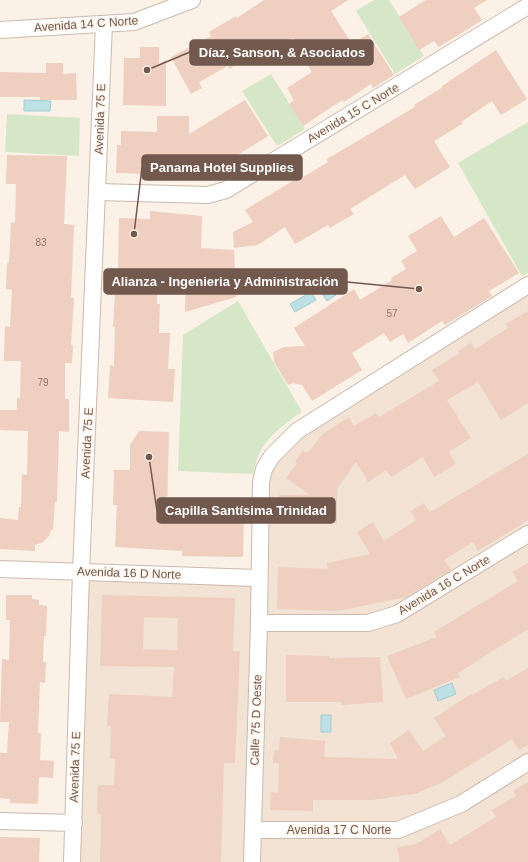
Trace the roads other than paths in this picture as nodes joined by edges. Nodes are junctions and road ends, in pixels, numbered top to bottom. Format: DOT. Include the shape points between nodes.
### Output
graph roads {
  1 [pos="192,0"];
  2 [pos="166,5"];
  3 [pos="528,6"];
  4 [pos="104,24"];
  5 [pos="0,30"];
  6 [pos="98,192"];
  7 [pos="528,285"];
  8 [pos="528,534"];
  9 [pos="0,569"];
  10 [pos="81,572"];
  11 [pos="259,578"];
  12 [pos="259,623"];
  13 [pos="528,762"];
  14 [pos="0,821"];
  15 [pos="74,823"];
  16 [pos="253,830"];
  17 [pos="72,862"];
  18 [pos="252,862"];
  1 -- 2 [label="street, Avenida 14 C Norte"];
  2 -- 4 [label="street, Avenida 14 C Norte" via="134,22"];
  3 -- 6 [label="street, Avenida 15 C Norte" via="226,190 208,195"];
  4 -- 5 [label="street, Avenida 14 C Norte"];
  4 -- 6 [label="street, Avenida 75 E"];
  6 -- 10 [label="street, Avenida 75 E"];
  7 -- 11 [label="street, Calle 75 D Oeste" via="297,431 283,444 272,456 261,482"];
  8 -- 12 [label="street, Avenida 16 C Norte" via="397,614 368,623"];
  9 -- 10 [label="street, Avenida 16 D Norte"];
  10 -- 11 [label="street, Avenida 16 D Norte"];
  10 -- 15 [label="street, Avenida 75 E"];
  11 -- 12 [label="street, Calle 75 D Oeste"];
  12 -- 16 [label="street, Calle 75 D Oeste"];
  13 -- 16 [label="street, Avenida 17 C Norte" via="461,804 398,830"];
  14 -- 15 [label="street"];
  15 -- 17 [label="street, Avenida 75 E"];
  16 -- 18 [label="street, Calle 75 D Oeste"];
}
